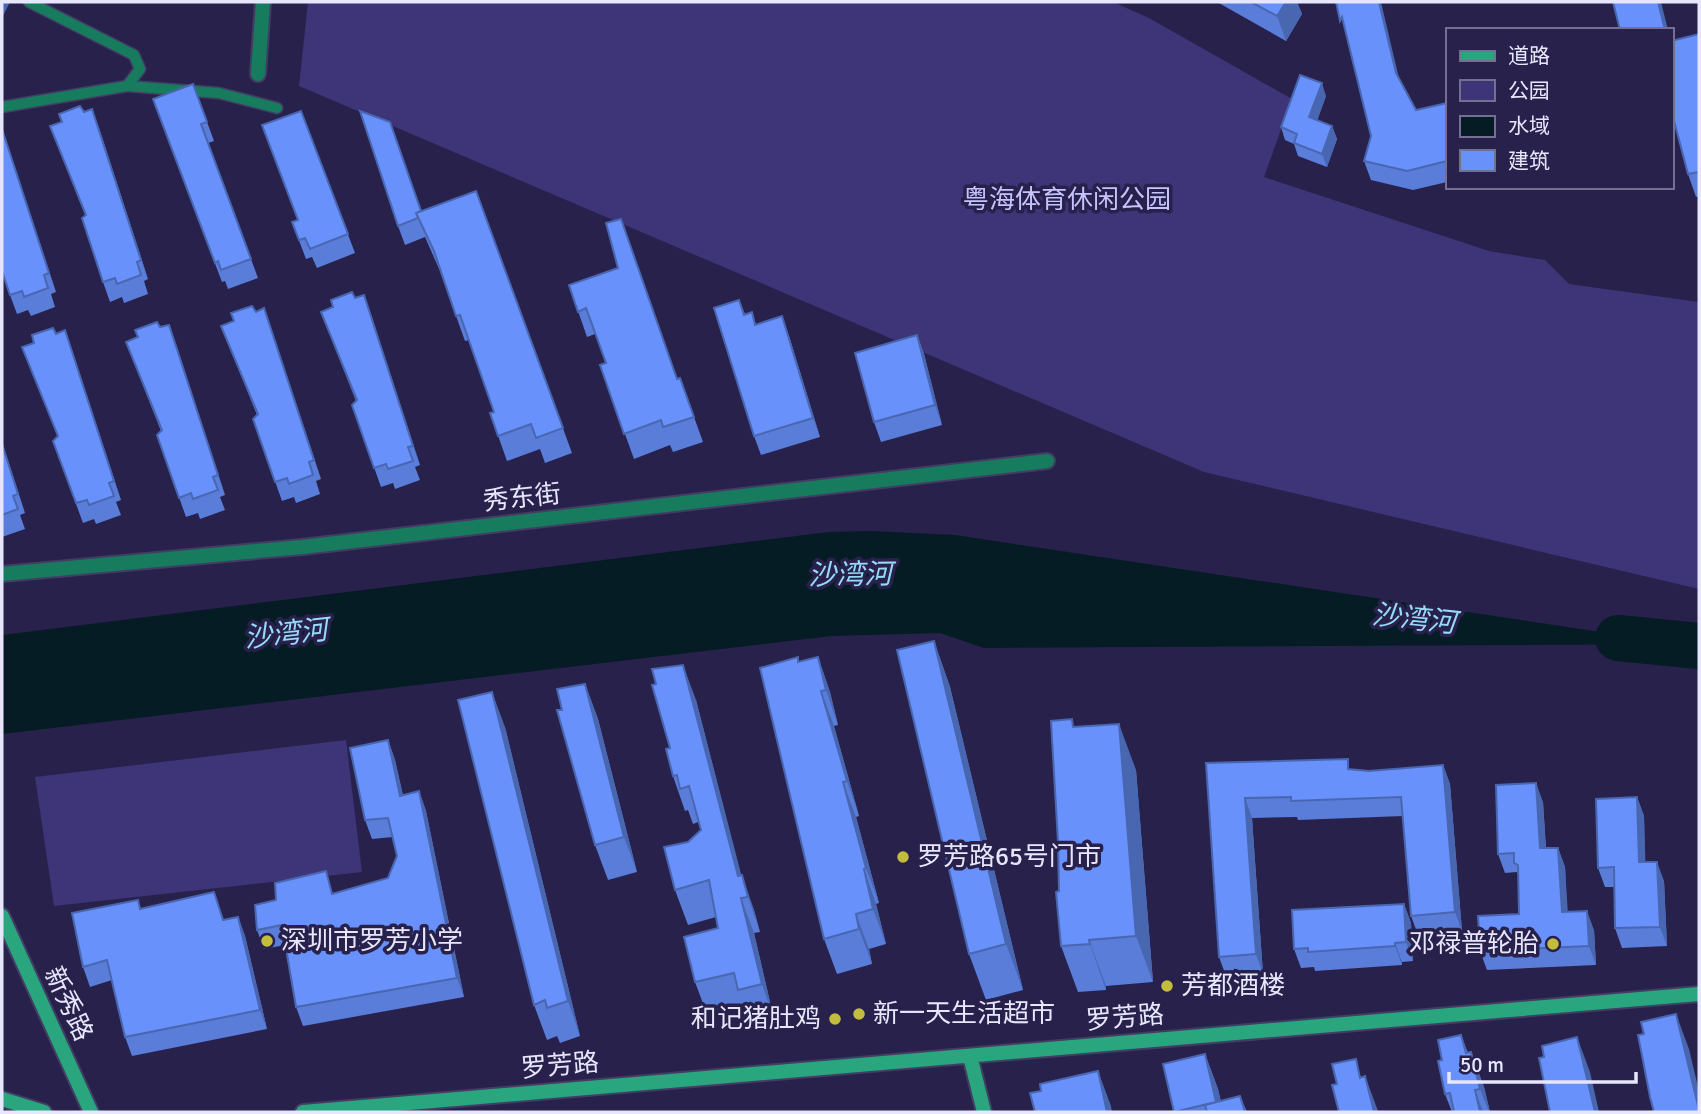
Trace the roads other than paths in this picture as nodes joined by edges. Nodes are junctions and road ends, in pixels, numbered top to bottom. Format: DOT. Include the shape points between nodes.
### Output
graph roads {
  1 [pos="29,2"];
  2 [pos="263,2"];
  3 [pos="258,74"];
  4 [pos="127,86"];
  5 [pos="2,107"];
  6 [pos="277,108"];
  7 [pos="1047,461"];
  8 [pos="2,573"];
  9 [pos="2,916"];
  10 [pos="1699,994"];
  11 [pos="970,1056"];
  12 [pos="2,1099"];
  13 [pos="44,1112"];
  14 [pos="91,1112"];
  15 [pos="303,1112"];
  16 [pos="984,1112"];
  1 -- 4 [label="lane" via="134,55 140,69"];
  2 -- 3 [label="street"];
  4 -- 5 [label="lane"];
  4 -- 6 [label="lane" via="219,93"];
  7 -- 8 [label="street, 秀东街" via="302,547"];
  9 -- 14 [label="main road, 新秀路"];
  10 -- 11 [label="main road, 罗芳路"];
  11 -- 15 [label="main road, 罗芳路"];
  11 -- 16 [label="main road"];
  12 -- 13 [label="main road"];
}
